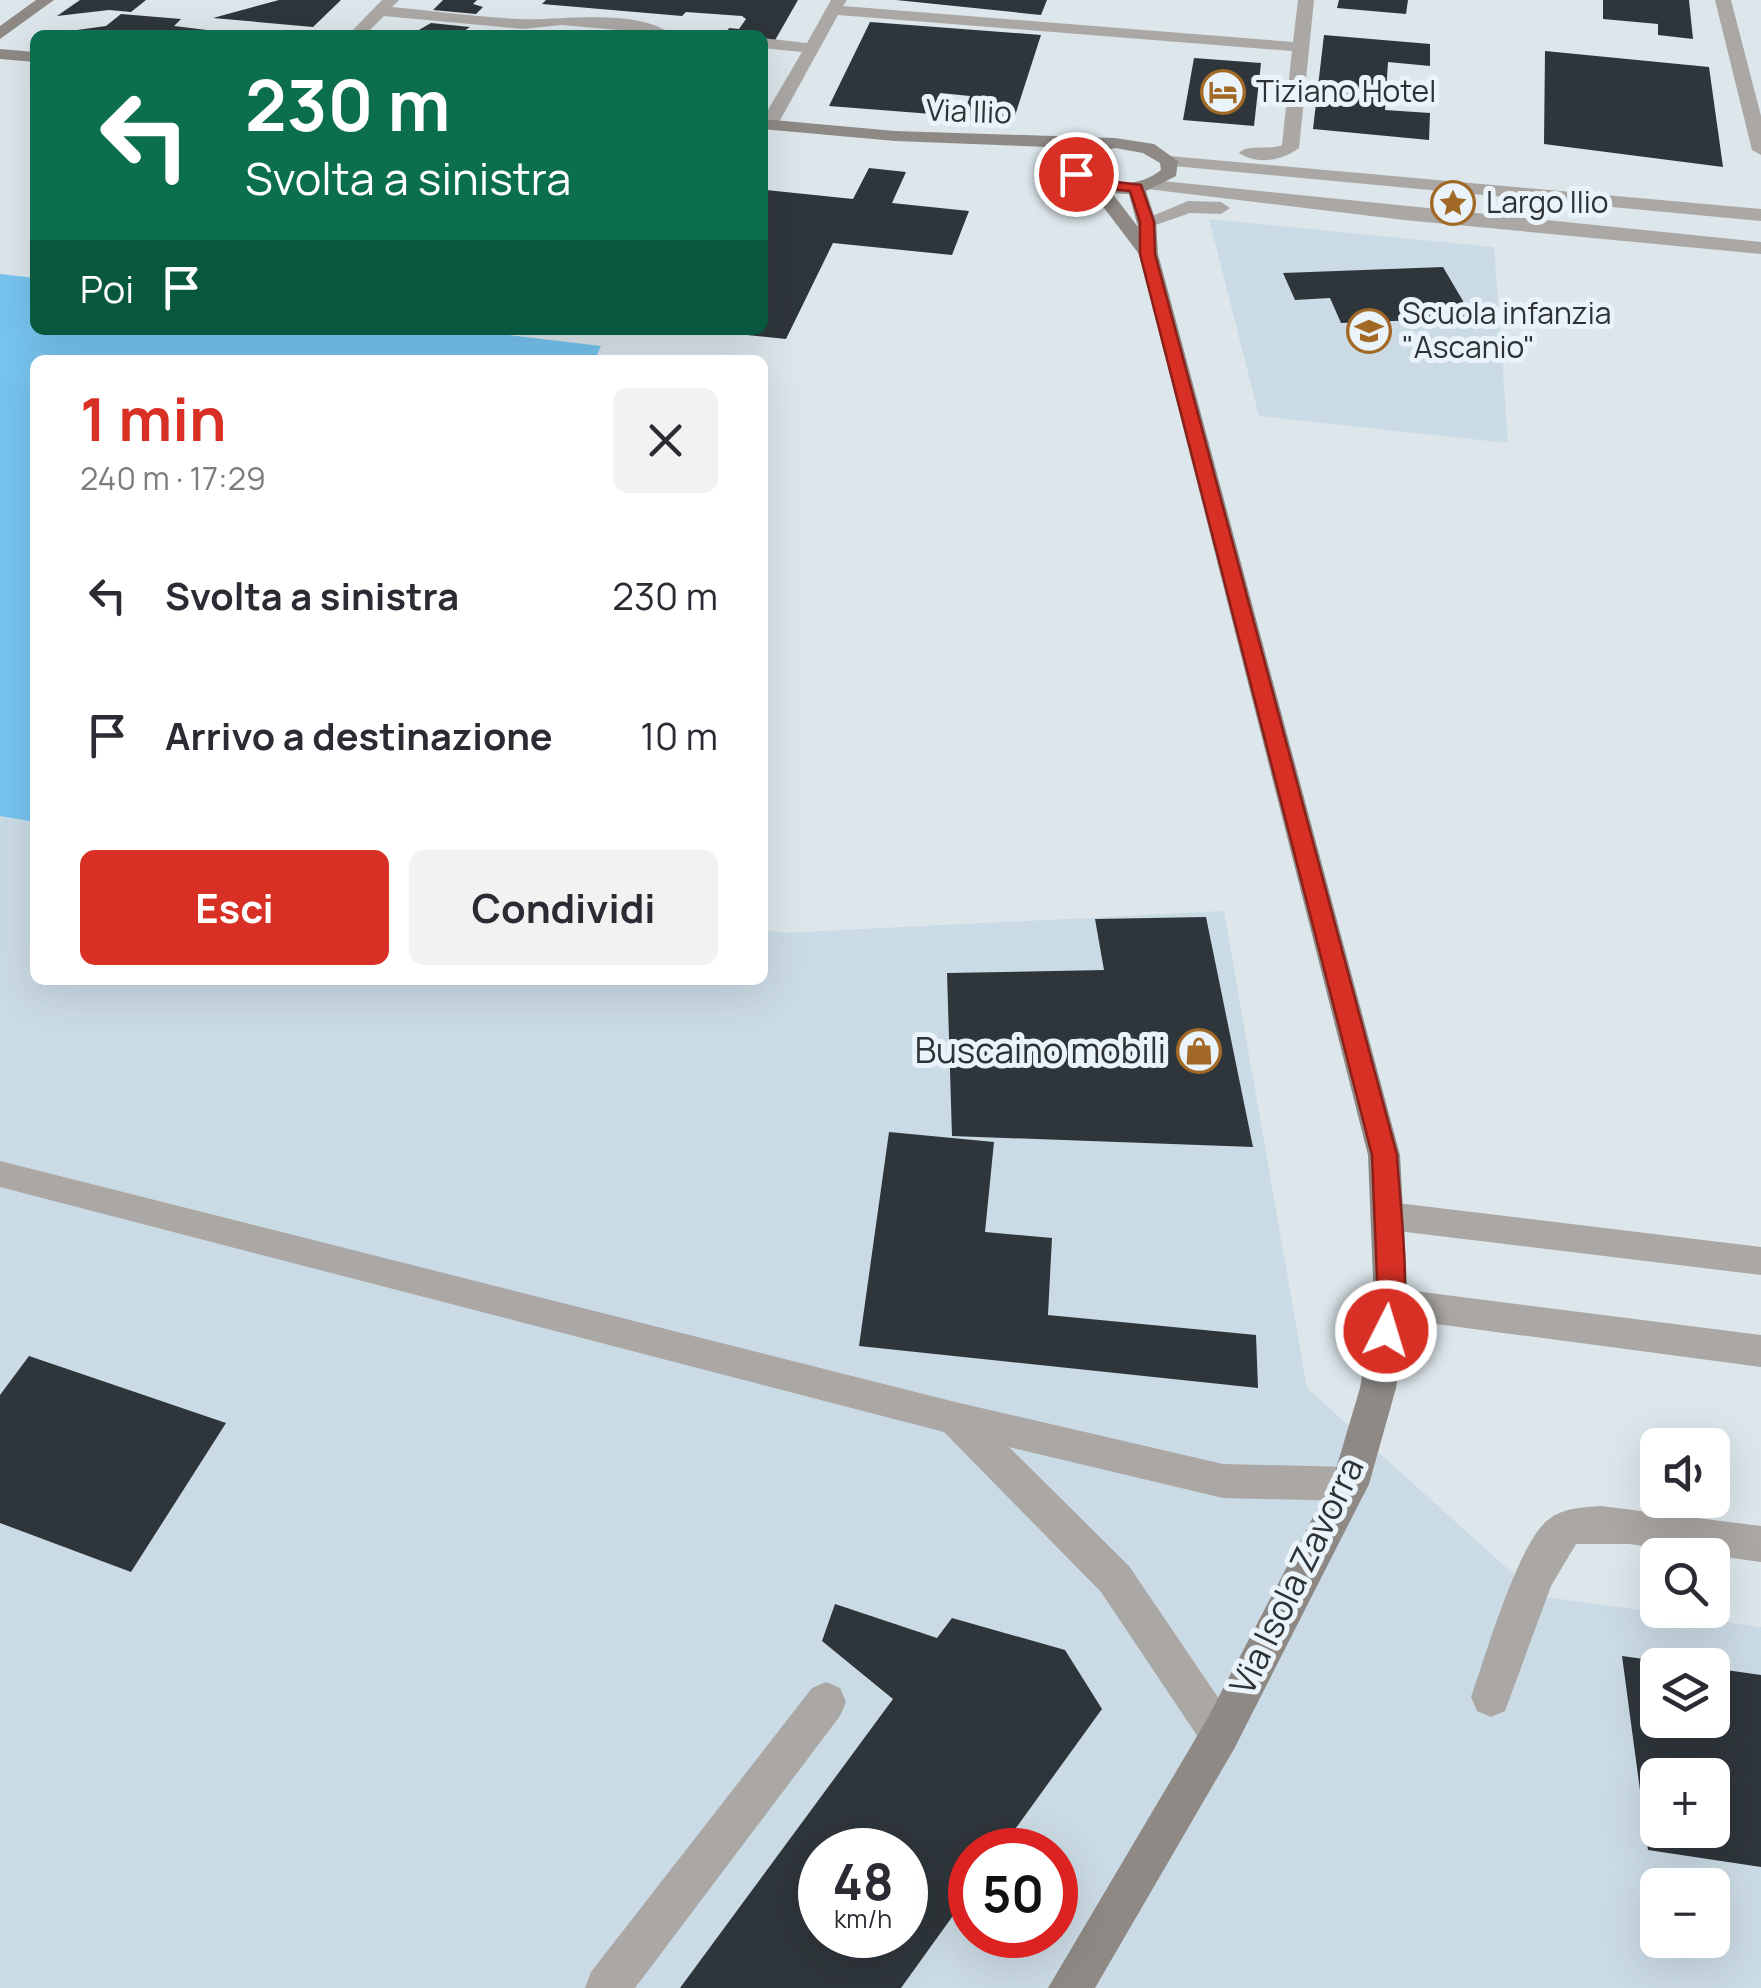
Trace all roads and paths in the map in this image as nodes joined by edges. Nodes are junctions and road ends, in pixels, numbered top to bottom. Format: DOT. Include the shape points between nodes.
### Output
graph roads {
  1 [pos="46,0"];
  2 [pos="1306,0"];
  3 [pos="1723,0"];
  4 [pos="836,5"];
  5 [pos="386,6"];
  6 [pos="488,20"];
  7 [pos="361,30"];
  8 [pos="479,30"];
  9 [pos="647,30"];
  10 [pos="0,34"];
  11 [pos="768,44"];
  12 [pos="1300,47"];
  13 [pos="812,48"];
  14 [pos="0,54"];
  15 [pos="30,57"];
  16 [pos="768,121"];
  17 [pos="768,124"];
  18 [pos="896,136"];
  19 [pos="1100,144"];
  20 [pos="1130,144"];
  21 [pos="1761,150"];
  22 [pos="1032,161"];
  23 [pos="1169,161"];
  24 [pos="1096,184"];
  25 [pos="1144,186"];
  26 [pos="1404,214"];
  27 [pos="1761,216"];
  28 [pos="1147,222"];
  29 [pos="1761,248"];
  30 [pos="1148,254"];
  31 [pos="0,1174"];
  32 [pos="1389,1216"];
  33 [pos="1761,1261"];
  34 [pos="1391,1303"];
  35 [pos="1761,1351"];
  36 [pos="955,1418"];
  37 [pos="1350,1484"];
  38 [pos="1761,1544"];
  39 [pos="1491,1697"];
  40 [pos="826,1702"];
  41 [pos="1220,1735"];
  42 [pos="607,1988"];
  43 [pos="1070,1988"];
  1 -- 10 [label="main road"];
  2 -- 12 [label="street"];
  3 -- 21 [label="street"];
  4 -- 12 [label="street"];
  4 -- 13 [label="street"];
  5 -- 6 [label="street"];
  5 -- 7 [label="street"];
  6 -- 8 [label="street"];
  6 -- 9 [label="street"];
  11 -- 13 [label="street"];
  12 -- 20 [label="street" via="1290,148 1273,155"];
  13 -- 16 [label="street"];
  14 -- 15 [label="main road"];
  17 -- 18 [label="main road, Via Ilio"];
  18 -- 19 [label="main road, Via Ilio"];
  18 -- 22 [label="main road, Via Ilio"];
  19 -- 20 [label="main road, Via Ilio"];
  19 -- 24 [label="main road" via="1062,166"];
  20 -- 23 [label="main road"];
  23 -- 25 [label="main road" via="1170,172"];
  23 -- 27 [label="street"];
  24 -- 25 [label="main road"];
  24 -- 30 [label="main road, Via Isola Zavorra"];
  25 -- 26 [label="street"];
  25 -- 28 [label="main road, Via Isola Zavorra"];
  26 -- 28 [label="street" via="1188,207"];
  26 -- 29 [label="street"];
  28 -- 30 [label="main road, Via Isola Zavorra"];
  30 -- 32 [label="main road, Via Isola Zavorra" via="1384,1155"];
  31 -- 36 [label="street"];
  32 -- 33 [label="street"];
  32 -- 34 [label="main road, Via Isola Zavorra"];
  34 -- 35 [label="street"];
  34 -- 37 [label="main road, Via Isola Zavorra" via="1378,1388"];
  36 -- 37 [label="street" via="1223,1481"];
  36 -- 41 [label="street" via="1114,1579"];
  37 -- 41 [label="main road, Via Isola Zavorra"];
  38 -- 39 [label="street" via="1602,1524 1564,1529 1546,1549"];
  40 -- 42 [label="street"];
  41 -- 43 [label="main road, Via Isola Zavorra"];
}
